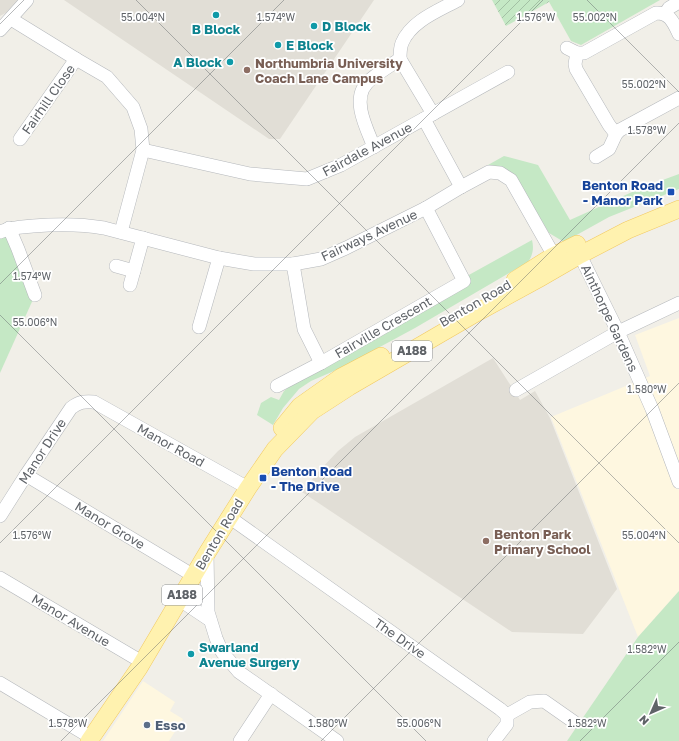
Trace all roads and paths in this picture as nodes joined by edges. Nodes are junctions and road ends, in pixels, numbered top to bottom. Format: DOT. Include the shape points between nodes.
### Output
graph roads {
  1 [pos="27,0"];
  2 [pos="458,0"];
  3 [pos="679,2"];
  4 [pos="665,14"];
  5 [pos="10,19"];
  6 [pos="0,30"];
  7 [pos="679,34"];
  8 [pos="76,59"];
  9 [pos="400,59"];
  10 [pos="508,72"];
  11 [pos="679,98"];
  12 [pos="428,116"];
  13 [pos="616,134"];
  14 [pos="20,139"];
  15 [pos="374,147"];
  16 [pos="143,150"];
  17 [pos="596,157"];
  18 [pos="461,187"];
  19 [pos="679,198"];
  20 [pos="426,208"];
  21 [pos="679,209"];
  22 [pos="4,230"];
  23 [pos="121,232"];
  24 [pos="143,238"];
  25 [pos="578,250"];
  26 [pos="219,258"];
  27 [pos="556,261"];
  28 [pos="293,264"];
  29 [pos="116,266"];
  30 [pos="134,271"];
  31 [pos="130,285"];
  32 [pos="35,295"];
  33 [pos="679,303"];
  34 [pos="199,327"];
  35 [pos="618,332"];
  36 [pos="321,363"];
  37 [pos="277,386"];
  38 [pos="516,390"];
  39 [pos="94,402"];
  40 [pos="26,475"];
  41 [pos="679,482"];
  42 [pos="248,488"];
  43 [pos="0,516"];
  44 [pos="229,517"];
  45 [pos="207,553"];
  46 [pos="194,576"];
  47 [pos="0,578"];
  48 [pos="180,600"];
  49 [pos="210,620"];
  50 [pos="142,662"];
  51 [pos="0,683"];
  52 [pos="271,694"];
  53 [pos="506,715"];
  54 [pos="574,722"];
  55 [pos="90,739"];
  56 [pos="240,741"];
  57 [pos="337,741"];
  58 [pos="494,741"];
  1 -- 5 [label="street"];
  2 -- 9 [label="street" via="409,30 401,44"];
  3 -- 4 [label="street"];
  4 -- 7 [label="street" via="671,19"];
  4 -- 13 [label="street" via="656,13 587,52 572,50 576,69"];
  5 -- 6 [label="street"];
  5 -- 8 [label="street"];
  8 -- 14 [label="street, Fairhill Close"];
  8 -- 16 [label="street" via="107,77 133,107 141,129"];
  9 -- 12 [label="street"];
  9 -- 15 [label="street" via="366,83 360,99 362,114"];
  10 -- 12 [label="street, Fairdale Avenue"];
  11 -- 13 [label="street"];
  12 -- 15 [label="street, Fairdale Avenue"];
  12 -- 18 [label="street"];
  13 -- 17 [label="street" via="609,149"];
  15 -- 16 [label="street, Fairdale Avenue" via="341,165 307,179 250,174"];
  16 -- 23 [label="street"];
  18 -- 20 [label="street, Fairways Avenue"];
  18 -- 27 [label="street, Fairways Avenue" via="489,172 500,173 511,180"];
  19 -- 25 [label="main road, Benton Road / A188" via="624,220"];
  20 -- 28 [label="street, Fairways Avenue" via="321,259"];
  20 -- 36 [label="street, Fairville Crescent" via="464,281"];
  21 -- 25 [label="main road, Benton Road / A188"];
  22 -- 23 [label="street, Fairways Avenue" via="58,224 88,225"];
  22 -- 32 [label="street" via="18,249"];
  23 -- 24 [label="street, Fairways Avenue"];
  24 -- 26 [label="street, Fairways Avenue"];
  24 -- 30 [label="street"];
  25 -- 27 [label="main road, Benton Road / A188"];
  25 -- 35 [label="street, Ainthorpe Gardens"];
  26 -- 28 [label="street, Fairways Avenue" via="254,264"];
  26 -- 34 [label="street"];
  27 -- 42 [label="main road, Benton Road / A188" via="312,411 275,449"];
  28 -- 36 [label="street, Fairville Crescent" via="304,329"];
  29 -- 30 [label="street"];
  30 -- 31 [label="street"];
  33 -- 35 [label="street"];
  35 -- 38 [label="street"];
  35 -- 41 [label="street, Ainthorpe Gardens" via="652,409"];
  36 -- 37 [label="street"];
  39 -- 40 [label="street, Manor Drive" via="79,402 71,408"];
  39 -- 42 [label="street, Manor Road"];
  40 -- 43 [label="street, Manor Drive"];
  40 -- 46 [label="street, Manor Grove"];
  42 -- 44 [label="main road, Benton Road / A188"];
  44 -- 45 [label="main road, Benton Road / A188"];
  44 -- 53 [label="street, The Drive"];
  45 -- 46 [label="main road, Benton Road / A188"];
  45 -- 49 [label="street"];
  46 -- 48 [label="main road, Benton Road / A188"];
  47 -- 50 [label="street, Manor Avenue"];
  48 -- 49 [label="street"];
  48 -- 50 [label="main road, Benton Road / A188"];
  49 -- 52 [label="street" via="222,652 239,672"];
  50 -- 55 [label="main road, Benton Road / A188"];
  51 -- 55 [label="street"];
  52 -- 56 [label="street"];
  52 -- 57 [label="street"];
  53 -- 54 [label="street" via="530,702 544,701"];
  53 -- 58 [label="street" via="507,724"];
}
